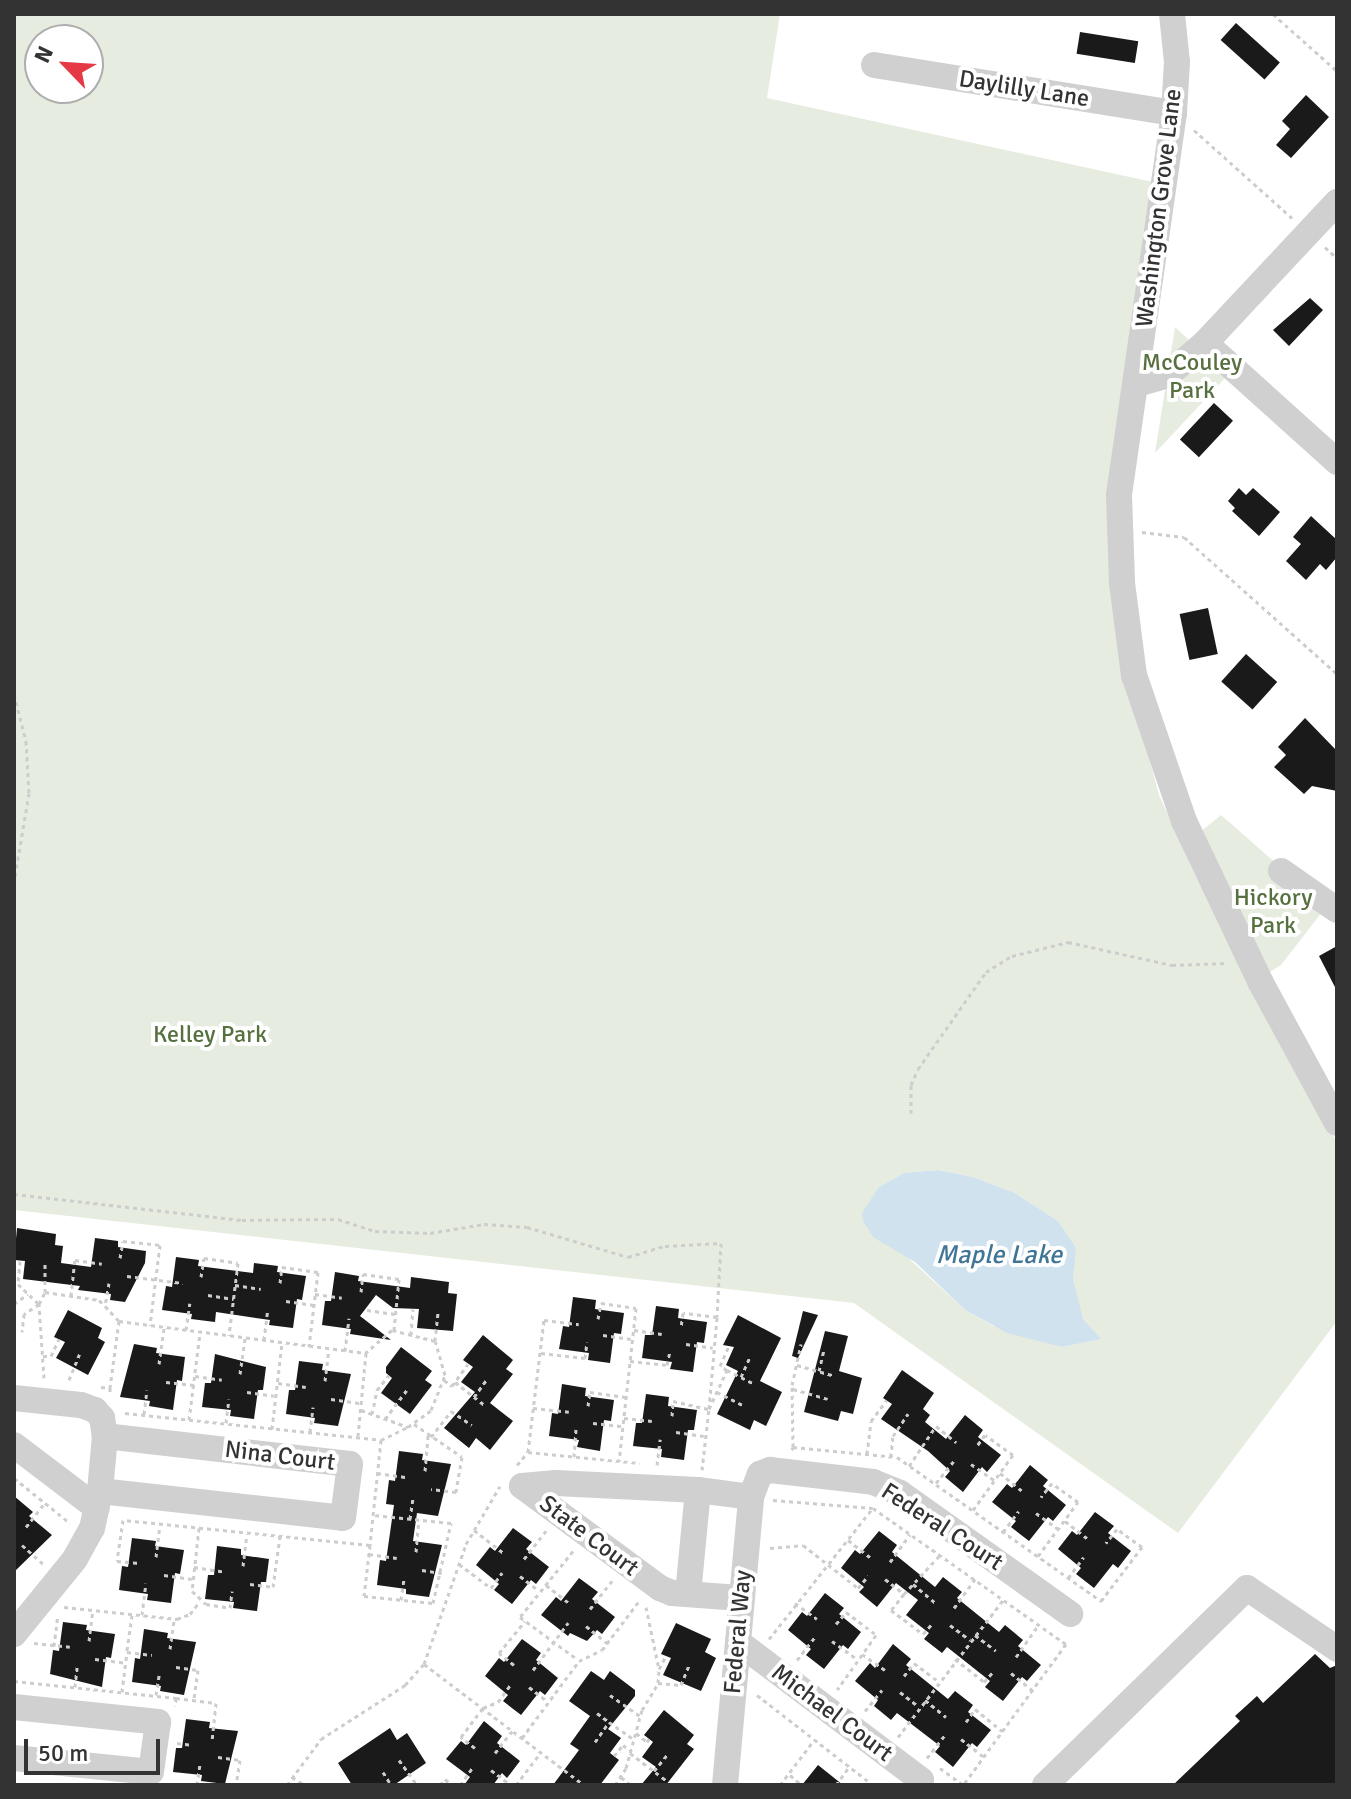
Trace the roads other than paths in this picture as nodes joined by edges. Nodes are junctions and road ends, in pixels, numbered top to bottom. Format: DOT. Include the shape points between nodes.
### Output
graph roads {
  1 [pos="1172,14"];
  2 [pos="874,65"];
  3 [pos="1174,113"];
  4 [pos="1337,202"];
  5 [pos="1205,343"];
  6 [pos="1137,384"];
  7 [pos="1337,462"];
  8 [pos="1281,871"];
  9 [pos="1337,910"];
  10 [pos="1337,1123"];
  11 [pos="14,1398"];
  12 [pos="109,1424"];
  13 [pos="14,1445"];
  14 [pos="700,1480"];
  15 [pos="758,1493"];
  16 [pos="99,1499"];
  17 [pos="688,1594"];
  18 [pos="740,1598"];
  19 [pos="1070,1614"];
  20 [pos="19,1638"];
  21 [pos="738,1642"];
  22 [pos="1337,1649"];
  23 [pos="14,1707"];
  24 [pos="14,1758"];
  25 [pos="725,1785"];
  26 [pos="917,1785"];
  27 [pos="1045,1785"];
  1 -- 3 [label="street, Washington Grove Lane" via="1177,62"];
  2 -- 3 [label="street, Daylilly Lane"];
  3 -- 6 [label="street, Washington Grove Lane"];
  4 -- 5 [label="street"];
  5 -- 6 [label="street" via="1168,375"];
  5 -- 7 [label="street"];
  6 -- 10 [label="street, Washington Grove Lane" via="1119,495 1122,583 1134,675 1184,821"];
  8 -- 9 [label="street"];
  11 -- 12 [label="street" via="83,1392"];
  12 -- 16 [label="street"];
  12 -- 16 [label="street, Nina Court" via="350,1464 343,1518"];
  13 -- 16 [label="street"];
  14 -- 15 [label="street, State Court"];
  14 -- 17 [label="street"];
  14 -- 17 [label="street, State Court" via="522,1486 660,1588"];
  15 -- 18 [label="street, Federal Way"];
  15 -- 19 [label="street, Federal Court" via="770,1470 873,1482 900,1493"];
  16 -- 20 [label="street" via="92,1528 75,1559"];
  17 -- 18 [label="street, State Court"];
  18 -- 21 [label="street, Federal Way"];
  21 -- 25 [label="street, Federal Way"];
  21 -- 26 [label="street, Michael Court" via="921,1780"];
  22 -- 27 [label="street" via="1247,1588"];
  23 -- 24 [label="street" via="158,1722 151,1772"];
}
